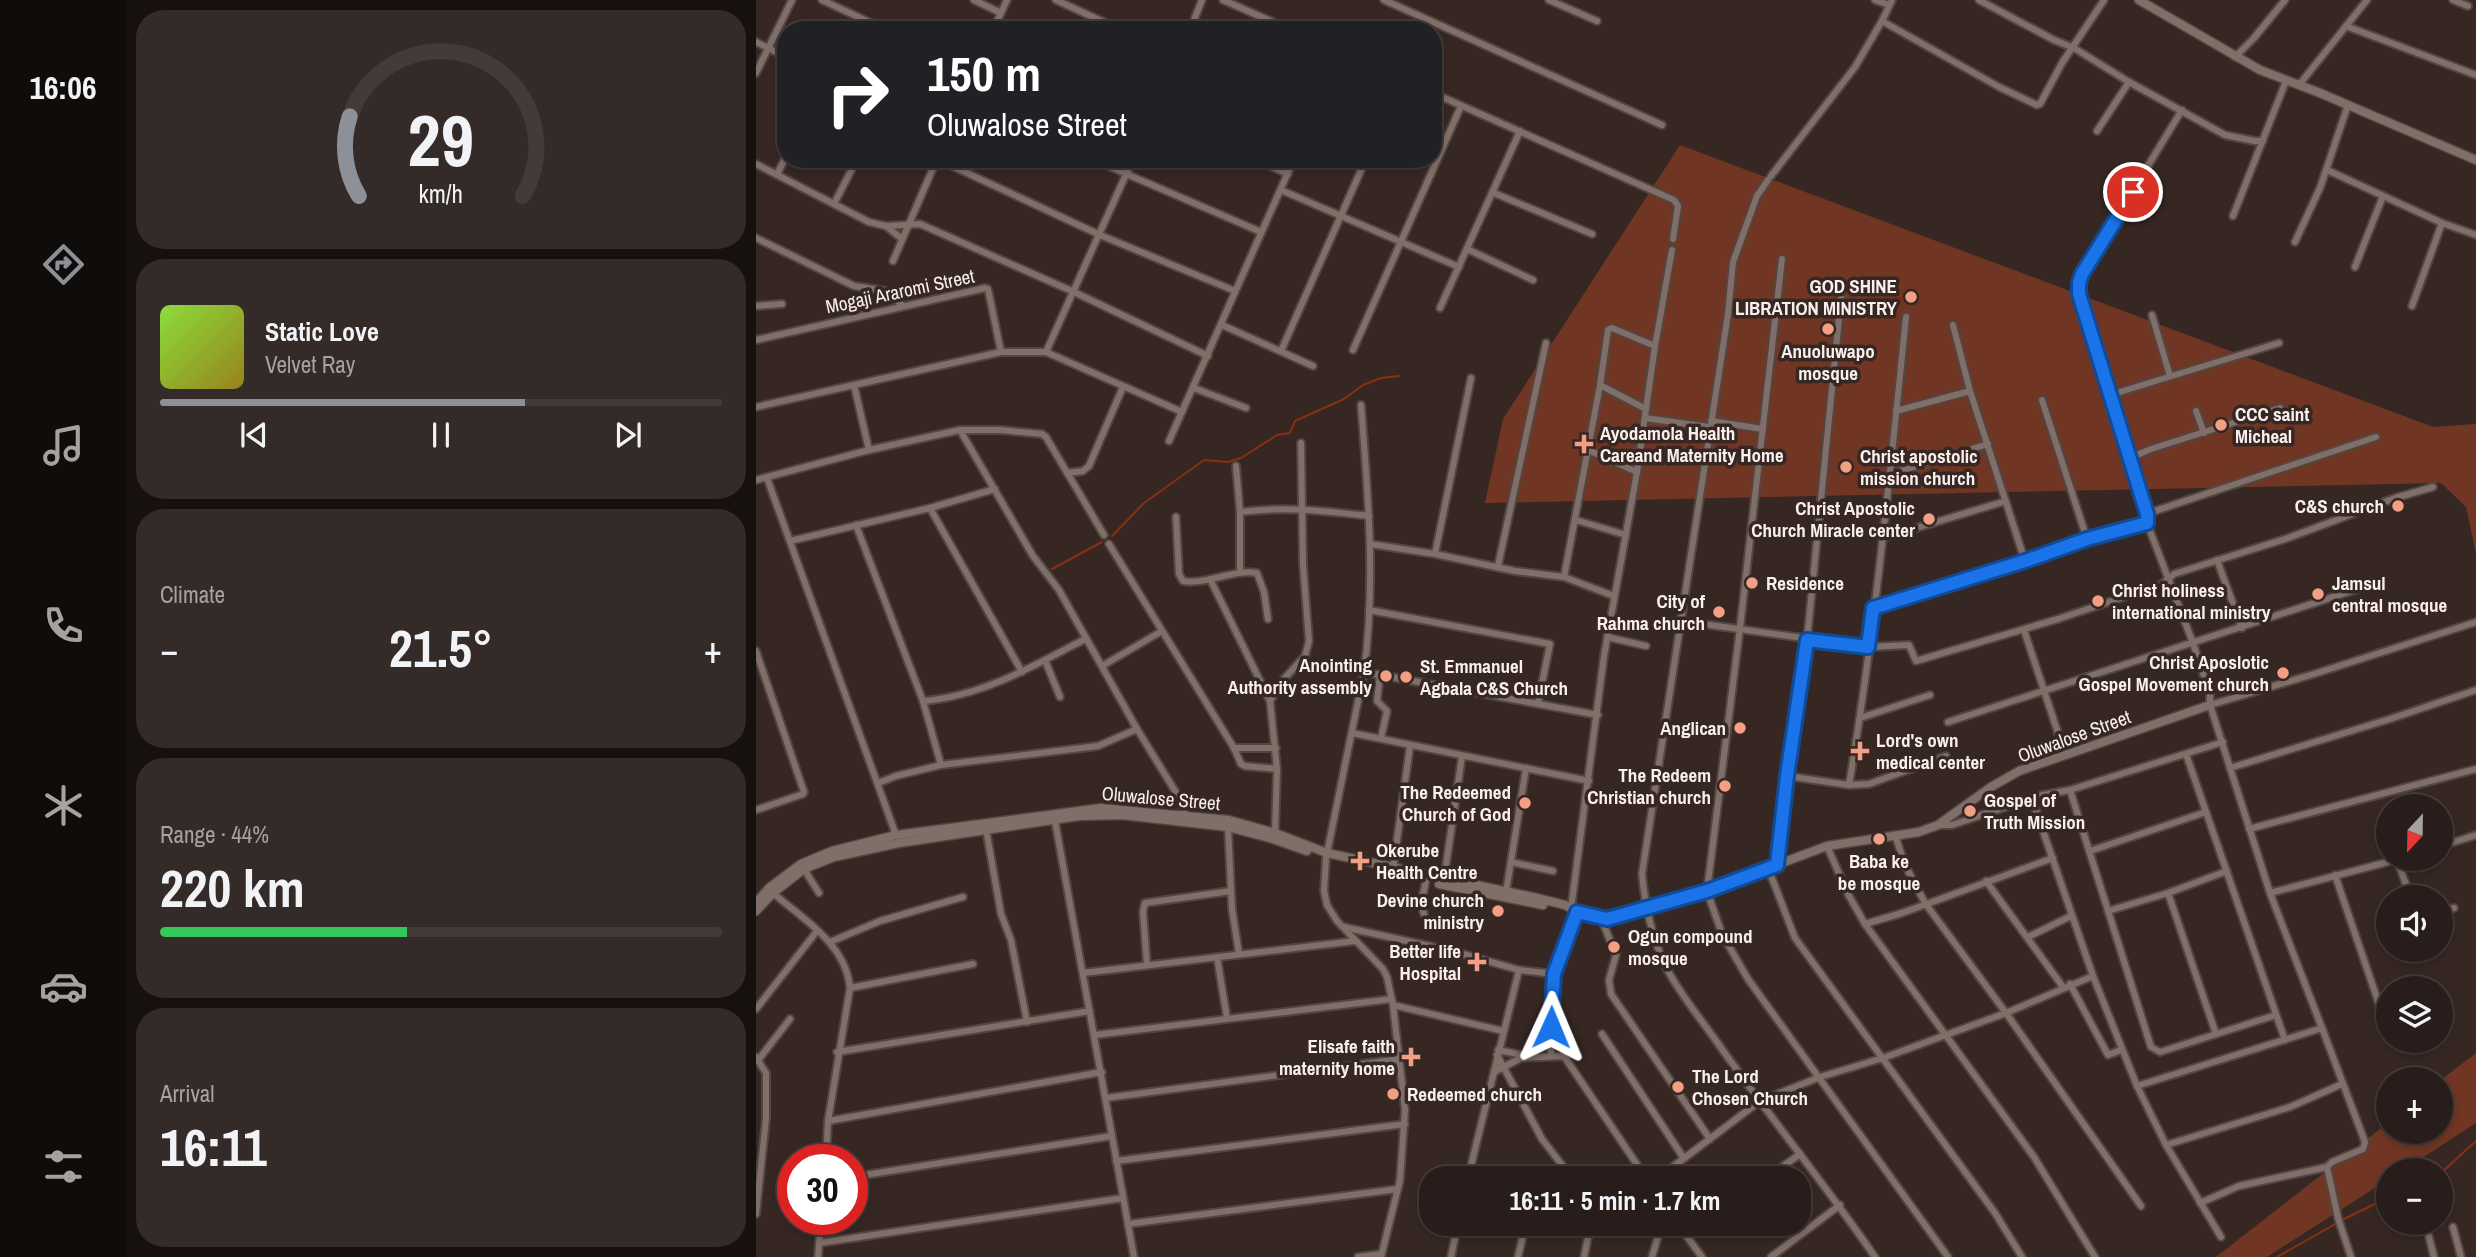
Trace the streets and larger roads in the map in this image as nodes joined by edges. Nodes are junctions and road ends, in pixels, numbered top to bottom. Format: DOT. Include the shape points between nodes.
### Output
graph roads {
  1 [pos="792,0"];
  2 [pos="822,0"];
  3 [pos="974,0"];
  4 [pos="1007,0"];
  5 [pos="1056,0"];
  6 [pos="1202,0"];
  7 [pos="1223,0"];
  8 [pos="1244,0"];
  9 [pos="1384,0"];
  10 [pos="1549,0"];
  11 [pos="1875,0"];
  12 [pos="1979,0"];
  13 [pos="2104,0"];
  14 [pos="2139,0"];
  15 [pos="2272,0"];
  16 [pos="2285,0"];
  17 [pos="2367,0"];
  18 [pos="2452,0"];
  19 [pos="1891,3"];
  20 [pos="2468,6"];
  21 [pos="1241,7"];
  22 [pos="2280,7"];
  23 [pos="1001,13"];
  24 [pos="782,21"];
  25 [pos="867,21"];
  26 [pos="997,21"];
  27 [pos="1102,21"];
  28 [pos="1194,21"];
  29 [pos="1271,21"];
  30 [pos="1431,21"];
  31 [pos="1597,21"];
  32 [pos="1882,21"];
  33 [pos="1442,26"];
  34 [pos="2346,26"];
  35 [pos="777,30"];
  36 [pos="756,42"];
  37 [pos="768,48"];
  38 [pos="2074,48"];
  39 [pos="777,52"];
  40 [pos="2235,57"];
  41 [pos="756,73"];
  42 [pos="2476,75"];
  43 [pos="2286,81"];
  44 [pos="2129,82"];
  45 [pos="2299,85"];
  46 [pos="1442,97"];
  47 [pos="2348,105"];
  48 [pos="1461,106"];
  49 [pos="2182,110"];
  50 [pos="1662,125"];
  51 [pos="1520,131"];
  52 [pos="2097,131"];
  53 [pos="2263,141"];
  54 [pos="1442,147"];
  55 [pos="2476,160"];
  56 [pos="756,164"];
  57 [pos="780,168"];
  58 [pos="852,168"];
  59 [pos="933,168"];
  60 [pos="956,168"];
  61 [pos="1112,168"];
  62 [pos="1130,168"];
  63 [pos="1275,168"];
  64 [pos="1290,168"];
  65 [pos="1362,168"];
  66 [pos="1432,168"];
  67 [pos="2327,170"];
  68 [pos="777,174"];
  69 [pos="1288,174"];
  70 [pos="1127,175"];
  71 [pos="1281,190"];
  72 [pos="1494,193"];
  73 [pos="2383,196"];
  74 [pos="834,204"];
  75 [pos="1341,215"];
  76 [pos="2233,216"];
  77 [pos="911,223"];
  78 [pos="2442,223"];
  79 [pos="886,226"];
  80 [pos="1261,232"];
  81 [pos="1592,234"];
  82 [pos="1100,235"];
  83 [pos="2476,235"];
  84 [pos="756,238"];
  85 [pos="902,239"];
  86 [pos="1672,239"];
  87 [pos="2295,242"];
  88 [pos="1402,243"];
  89 [pos="1467,249"];
  90 [pos="1672,250"];
  91 [pos="1782,259"];
  92 [pos="893,261"];
  93 [pos="1459,267"];
  94 [pos="2355,267"];
  95 [pos="1533,280"];
  96 [pos="1235,291"];
  97 [pos="1074,292"];
  98 [pos="1841,298"];
  99 [pos="782,304"];
  100 [pos="902,305"];
  101 [pos="756,306"];
  102 [pos="2412,306"];
  103 [pos="1440,308"];
  104 [pos="2152,315"];
  105 [pos="1906,317"];
  106 [pos="1222,325"];
  107 [pos="1953,325"];
  108 [pos="756,340"];
  109 [pos="1546,343"];
  110 [pos="2279,343"];
  111 [pos="1655,346"];
  112 [pos="1280,351"];
  113 [pos="1353,351"];
  114 [pos="1001,352"];
  115 [pos="1046,352"];
  116 [pos="1208,356"];
  117 [pos="1313,366"];
  118 [pos="2170,376"];
  119 [pos="1471,378"];
  120 [pos="854,384"];
  121 [pos="1600,385"];
  122 [pos="1123,387"];
  123 [pos="1194,388"];
  124 [pos="1970,391"];
  125 [pos="2110,394"];
  126 [pos="2042,400"];
  127 [pos="1361,405"];
  128 [pos="756,407"];
  129 [pos="1246,408"];
  130 [pos="2280,408"];
  131 [pos="1646,409"];
  132 [pos="1896,411"];
  133 [pos="2196,411"];
  134 [pos="1182,412"];
  135 [pos="1645,418"];
  136 [pos="1710,424"];
  137 [pos="1763,429"];
  138 [pos="960,430"];
  139 [pos="2204,433"];
  140 [pos="2376,437"];
  141 [pos="1169,441"];
  142 [pos="1301,443"];
  143 [pos="1987,444"];
  144 [pos="869,450"];
  145 [pos="1588,450"];
  146 [pos="2130,458"];
  147 [pos="1236,466"];
  148 [pos="1637,472"];
  149 [pos="1067,473"];
  150 [pos="1888,475"];
  151 [pos="767,478"];
  152 [pos="756,480"];
  153 [pos="2433,486"];
  154 [pos="995,489"];
  155 [pos="2006,501"];
  156 [pos="930,508"];
  157 [pos="1302,509"];
  158 [pos="1240,512"];
  159 [pos="2147,514"];
  160 [pos="1369,516"];
  161 [pos="1176,517"];
  162 [pos="1576,520"];
  163 [pos="2147,523"];
  164 [pos="856,525"];
  165 [pos="1626,534"];
  166 [pos="1104,535"];
  167 [pos="1883,538"];
  168 [pos="2087,539"];
  169 [pos="790,541"];
  170 [pos="1110,544"];
  171 [pos="1370,544"];
  172 [pos="1435,554"];
  173 [pos="2217,560"];
  174 [pos="2025,561"];
  175 [pos="1497,566"];
  176 [pos="1240,573"];
  177 [pos="1564,577"];
  178 [pos="1210,579"];
  179 [pos="2168,579"];
  180 [pos="2376,583"];
  181 [pos="1614,596"];
  182 [pos="1873,608"];
  183 [pos="1369,610"];
  184 [pos="1268,619"];
  185 [pos="1681,621"];
  186 [pos="2476,622"];
  187 [pos="1740,628"];
  188 [pos="2242,628"];
  189 [pos="2024,630"];
  190 [pos="1161,631"];
  191 [pos="1607,637"];
  192 [pos="1085,639"];
  193 [pos="1807,640"];
  194 [pos="2193,643"];
  195 [pos="1646,646"];
  196 [pos="1868,647"];
  197 [pos="756,651"];
  198 [pos="1045,660"];
  199 [pos="1102,666"];
  200 [pos="1022,672"];
  201 [pos="1364,672"];
  202 [pos="1380,675"];
  203 [pos="2476,690"];
  204 [pos="2044,691"];
  205 [pos="1930,695"];
  206 [pos="1060,697"];
  207 [pos="923,701"];
  208 [pos="1270,701"];
  209 [pos="1538,703"];
  210 [pos="2210,705"];
  211 [pos="1598,715"];
  212 [pos="1860,718"];
  213 [pos="1948,722"];
  214 [pos="1137,729"];
  215 [pos="1352,733"];
  216 [pos="1381,738"];
  217 [pos="2222,742"];
  218 [pos="1410,746"];
  219 [pos="1234,748"];
  220 [pos="1276,748"];
  221 [pos="2065,754"];
  222 [pos="2186,754"];
  223 [pos="1462,756"];
  224 [pos="1946,756"];
  225 [pos="941,765"];
  226 [pos="1526,768"];
  227 [pos="2230,768"];
  228 [pos="1277,769"];
  229 [pos="2476,769"];
  230 [pos="1787,776"];
  231 [pos="1589,781"];
  232 [pos="878,783"];
  233 [pos="1849,785"];
  234 [pos="2070,790"];
  235 [pos="2032,799"];
  236 [pos="756,810"];
  237 [pos="2206,812"];
  238 [pos="1185,816"];
  239 [pos="1055,821"];
  240 [pos="1005,823"];
  241 [pos="1938,825"];
  242 [pos="1228,827"];
  243 [pos="986,829"];
  244 [pos="2249,830"];
  245 [pos="1275,832"];
  246 [pos="896,835"];
  247 [pos="1895,835"];
  248 [pos="2476,835"];
  249 [pos="2454,842"];
  250 [pos="1827,846"];
  251 [pos="2090,851"];
  252 [pos="1326,856"];
  253 [pos="2053,858"];
  254 [pos="1511,862"];
  255 [pos="2376,865"];
  256 [pos="1773,867"];
  257 [pos="804,869"];
  258 [pos="1393,869"];
  259 [pos="1553,871"];
  260 [pos="2227,871"];
  261 [pos="2335,875"];
  262 [pos="1426,878"];
  263 [pos="1444,879"];
  264 [pos="1986,881"];
  265 [pos="1231,891"];
  266 [pos="1707,891"];
  267 [pos="1506,892"];
  268 [pos="773,893"];
  269 [pos="819,893"];
  270 [pos="2168,893"];
  271 [pos="2270,894"];
  272 [pos="962,897"];
  273 [pos="756,903"];
  274 [pos="1925,903"];
  275 [pos="1645,908"];
  276 [pos="756,911"];
  277 [pos="1574,911"];
  278 [pos="2108,911"];
  279 [pos="1424,914"];
  280 [pos="2071,916"];
  281 [pos="1601,918"];
  282 [pos="1866,923"];
  283 [pos="1342,926"];
  284 [pos="817,931"];
  285 [pos="2028,937"];
  286 [pos="1355,941"];
  287 [pos="830,942"];
  288 [pos="1239,954"];
  289 [pos="1217,957"];
  290 [pos="973,964"];
  291 [pos="1147,965"];
  292 [pos="1519,970"];
  293 [pos="1083,973"];
  294 [pos="1554,974"];
  295 [pos="2093,976"];
  296 [pos="2067,986"];
  297 [pos="850,988"];
  298 [pos="2376,995"];
  299 [pos="1392,1002"];
  300 [pos="756,1009"];
  301 [pos="1090,1011"];
  302 [pos="2006,1013"];
  303 [pos="2276,1015"];
  304 [pos="790,1018"];
  305 [pos="1227,1018"];
  306 [pos="1027,1022"];
  307 [pos="2322,1028"];
  308 [pos="1503,1031"];
  309 [pos="1602,1034"];
  310 [pos="2216,1034"];
  311 [pos="1095,1035"];
  312 [pos="1945,1035"];
  313 [pos="2285,1041"];
  314 [pos="2121,1050"];
  315 [pos="837,1052"];
  316 [pos="1497,1052"];
  317 [pos="1529,1056"];
  318 [pos="1552,1056"];
  319 [pos="757,1058"];
  320 [pos="1883,1058"];
  321 [pos="1400,1059"];
  322 [pos="1503,1067"];
  323 [pos="1102,1072"];
  324 [pos="1494,1072"];
  325 [pos="1819,1077"];
  326 [pos="2342,1084"];
  327 [pos="2137,1086"];
  328 [pos="1106,1098"];
  329 [pos="1760,1101"];
  330 [pos="828,1121"];
  331 [pos="1405,1124"];
  332 [pos="1112,1136"];
  333 [pos="1710,1139"];
  334 [pos="827,1144"];
  335 [pos="2166,1145"];
  336 [pos="1800,1154"];
  337 [pos="1683,1157"];
  338 [pos="1116,1161"];
  339 [pos="1471,1166"];
  340 [pos="1563,1166"];
  341 [pos="1638,1166"];
  342 [pos="1672,1166"];
  343 [pos="1784,1166"];
  344 [pos="2327,1167"];
  345 [pos="868,1174"];
  346 [pos="1398,1189"];
  347 [pos="1123,1198"];
  348 [pos="2200,1203"];
  349 [pos="1840,1205"];
  350 [pos="2141,1206"];
  351 [pos="756,1213"];
  352 [pos="1128,1224"];
  353 [pos="2453,1227"];
  354 [pos="820,1235"];
  355 [pos="2428,1235"];
  356 [pos="1455,1236"];
  357 [pos="1523,1236"];
  358 [pos="1588,1236"];
  359 [pos="1658,1236"];
  360 [pos="1688,1237"];
  361 [pos="2221,1237"];
  362 [pos="819,1243"];
  363 [pos="1381,1256"];
  364 [pos="818,1257"];
  365 [pos="1134,1257"];
  366 [pos="1358,1257"];
  367 [pos="1451,1257"];
  368 [pos="1518,1257"];
  369 [pos="1584,1257"];
  370 [pos="1652,1257"];
  371 [pos="1702,1257"];
  372 [pos="1771,1257"];
  373 [pos="1875,1257"];
  374 [pos="1948,1257"];
  375 [pos="2022,1257"];
  376 [pos="2095,1257"];
  377 [pos="2351,1257"];
  378 [pos="2434,1257"];
  379 [pos="2461,1257"];
  1 -- 24 [label="street"];
  2 -- 25 [label="street"];
  3 -- 23 [label="street"];
  4 -- 23 [label="street"];
  5 -- 27 [label="street"];
  6 -- 28 [label="street"];
  7 -- 21 [label="street"];
  8 -- 21 [label="street"];
  9 -- 30 [label="street"];
  10 -- 31 [label="street"];
  11 -- 19 [label="street"];
  12 -- 38 [label="street"];
  13 -- 38 [label="street"];
  14 -- 40 [label="street"];
  15 -- 22 [label="street"];
  16 -- 22 [label="street"];
  17 -- 34 [label="street"];
  18 -- 20 [label="street"];
  19 -- 32 [label="street"];
  21 -- 29 [label="street"];
  22 -- 40 [label="street"];
  23 -- 26 [label="street"];
  32 -- 38 [label="street" via="2034,105 2040,104"];
  32 -- 136 [label="street" via="1855,67 1757,196 1733,262"];
  33 -- 50 [label="street"];
  34 -- 42 [label="street"];
  34 -- 45 [label="street"];
  35 -- 37 [label="street"];
  36 -- 37 [label="street"];
  37 -- 39 [label="street"];
  37 -- 41 [label="street"];
  38 -- 44 [label="street"];
  40 -- 43 [label="street"];
  43 -- 45 [label="street"];
  43 -- 53 [label="street"];
  44 -- 49 [label="street"];
  44 -- 52 [label="street"];
  45 -- 47 [label="street"];
  46 -- 48 [label="street"];
  47 -- 55 [label="street"];
  47 -- 67 [label="street"];
  48 -- 51 [label="street"];
  48 -- 54 [label="street"];
  49 -- 53 [label="street" via="2225,135"];
  49 -- 125 [label="street" via="2079,283"];
  51 -- 72 [label="street"];
  51 -- 86 [label="street" via="1674,201 1678,206"];
  53 -- 76 [label="street"];
  56 -- 68 [label="street"];
  57 -- 68 [label="street"];
  58 -- 74 [label="street"];
  59 -- 77 [label="street"];
  60 -- 82 [label="street"];
  61 -- 70 [label="street"];
  62 -- 70 [label="street"];
  63 -- 69 [label="street"];
  64 -- 69 [label="street"];
  65 -- 75 [label="street"];
  66 -- 88 [label="street"];
  67 -- 73 [label="street"];
  67 -- 87 [label="street"];
  68 -- 74 [label="street"];
  69 -- 71 [label="street"];
  70 -- 80 [label="street"];
  70 -- 82 [label="street"];
  71 -- 75 [label="street"];
  71 -- 80 [label="street"];
  72 -- 81 [label="street"];
  72 -- 89 [label="street"];
  73 -- 78 [label="street"];
  73 -- 94 [label="street"];
  74 -- 79 [label="street"];
  75 -- 88 [label="street"];
  75 -- 112 [label="street"];
  77 -- 79 [label="street"];
  77 -- 85 [label="street"];
  77 -- 97 [label="street"];
  78 -- 83 [label="street"];
  78 -- 102 [label="street"];
  79 -- 85 [label="street"];
  80 -- 96 [label="street"];
  82 -- 96 [label="street"];
  82 -- 97 [label="street"];
  84 -- 100 [label="street" via="854,286 886,291"];
  85 -- 92 [label="street"];
  88 -- 93 [label="street"];
  88 -- 113 [label="street"];
  89 -- 93 [label="street"];
  89 -- 95 [label="street"];
  90 -- 111 [label="street"];
  91 -- 137 [label="street"];
  93 -- 103 [label="street"];
  96 -- 106 [label="street"];
  97 -- 115 [label="street"];
  97 -- 116 [label="street"];
  98 -- 193 [label="street"];
  99 -- 101 [label="street"];
  100 -- 108 [label="street, Mogaji Araromi Street"];
  100 -- 114 [label="street, Mogaji Araromi Street" via="988,289"];
  104 -- 118 [label="street"];
  105 -- 132 [label="street"];
  106 -- 112 [label="street"];
  106 -- 116 [label="street"];
  107 -- 124 [label="street"];
  109 -- 175 [label="street"];
  110 -- 118 [label="street"];
  111 -- 121 [label="street" via="1610,328"];
  111 -- 131 [label="street"];
  112 -- 117 [label="street"];
  114 -- 115 [label="street"];
  114 -- 120 [label="street"];
  115 -- 122 [label="street"];
  116 -- 123 [label="street"];
  118 -- 125 [label="street"];
  119 -- 172 [label="street"];
  120 -- 128 [label="street"];
  120 -- 144 [label="street"];
  121 -- 131 [label="street"];
  121 -- 145 [label="street"];
  122 -- 134 [label="street"];
  122 -- 149 [label="street" via="1089,466"];
  123 -- 129 [label="street"];
  123 -- 134 [label="street"];
  124 -- 132 [label="street"];
  124 -- 143 [label="street"];
  125 -- 146 [label="street"];
  126 -- 168 [label="street"];
  127 -- 160 [label="street"];
  130 -- 139 [label="street"];
  131 -- 135 [label="street"];
  132 -- 150 [label="street"];
  133 -- 139 [label="street"];
  134 -- 141 [label="street"];
  135 -- 136 [label="street"];
  135 -- 148 [label="street"];
  136 -- 137 [label="street"];
  136 -- 185 [label="street"];
  137 -- 187 [label="street"];
  138 -- 144 [label="street"];
  138 -- 149 [label="street" via="1044,435"];
  138 -- 154 [label="street"];
  139 -- 146 [label="street"];
  140 -- 159 [label="street"];
  142 -- 157 [label="street"];
  143 -- 150 [label="street"];
  143 -- 155 [label="street"];
  144 -- 151 [label="street"];
  145 -- 148 [label="street"];
  145 -- 162 [label="street"];
  146 -- 159 [label="street"];
  147 -- 158 [label="street"];
  148 -- 165 [label="street"];
  149 -- 166 [label="street"];
  150 -- 167 [label="street"];
  151 -- 152 [label="street"];
  151 -- 169 [label="street"];
  153 -- 173 [label="street"];
  154 -- 156 [label="street"];
  154 -- 192 [label="street"];
  155 -- 167 [label="street"];
  155 -- 174 [label="street"];
  156 -- 164 [label="street"];
  156 -- 200 [label="street"];
  157 -- 158 [label="street"];
  157 -- 160 [label="street"];
  157 -- 208 [label="street" via="1309,641 1305,656"];
  158 -- 176 [label="street"];
  159 -- 163 [label="street"];
  160 -- 171 [label="street"];
  161 -- 178 [label="street" via="1179,574 1184,582"];
  162 -- 165 [label="street"];
  162 -- 177 [label="street"];
  163 -- 168 [label="street"];
  163 -- 179 [label="street"];
  164 -- 169 [label="street"];
  164 -- 207 [label="street"];
  165 -- 181 [label="street"];
  167 -- 182 [label="street"];
  168 -- 174 [label="street"];
  169 -- 232 [label="street"];
  170 -- 190 [label="street"];
  171 -- 172 [label="street"];
  171 -- 183 [label="street"];
  172 -- 175 [label="street"];
  173 -- 179 [label="street"];
  173 -- 188 [label="street"];
  174 -- 182 [label="street"];
  175 -- 177 [label="street"];
  176 -- 178 [label="street"];
  176 -- 184 [label="street" via="1258,575"];
  177 -- 181 [label="street"];
  178 -- 208 [label="street"];
  179 -- 189 [label="street"];
  179 -- 194 [label="street"];
  180 -- 188 [label="street"];
  181 -- 191 [label="street"];
  182 -- 196 [label="street"];
  183 -- 201 [label="street"];
  183 -- 209 [label="street" via="1550,645"];
  185 -- 187 [label="street"];
  185 -- 275 [label="street" via="1643,874"];
  186 -- 210 [label="street, Oluwalose Street"];
  187 -- 193 [label="street"];
  187 -- 266 [label="street"];
  188 -- 194 [label="street"];
  189 -- 196 [label="street" via="1916,662 1909,645"];
  189 -- 204 [label="street"];
  190 -- 199 [label="street"];
  190 -- 219 [label="street"];
  191 -- 195 [label="street"];
  191 -- 211 [label="street"];
  192 -- 198 [label="street"];
  192 -- 199 [label="street"];
  193 -- 196 [label="street"];
  193 -- 230 [label="street"];
  194 -- 204 [label="street"];
  194 -- 210 [label="street"];
  196 -- 212 [label="street"];
  197 -- 236 [label="street" via="804,792"];
  198 -- 200 [label="street"];
  198 -- 206 [label="street"];
  199 -- 214 [label="street"];
  200 -- 207 [label="street" via="957,696"];
  201 -- 202 [label="street"];
  201 -- 215 [label="street"];
  202 -- 209 [label="street"];
  202 -- 216 [label="street" via="1377,701 1387,711"];
  203 -- 227 [label="street"];
  204 -- 213 [label="street"];
  204 -- 221 [label="street"];
  205 -- 212 [label="street"];
  207 -- 225 [label="street"];
  208 -- 220 [label="street"];
  209 -- 211 [label="street"];
  210 -- 217 [label="street"];
  210 -- 221 [label="street, Oluwalose Street"];
  211 -- 231 [label="street"];
  212 -- 233 [label="street"];
  214 -- 225 [label="street" via="1098,746"];
  214 -- 238 [label="street" via="1180,799"];
  215 -- 216 [label="street"];
  215 -- 252 [label="street"];
  216 -- 218 [label="street"];
  217 -- 222 [label="street"];
  217 -- 227 [label="street"];
  218 -- 223 [label="street"];
  218 -- 258 [label="street"];
  219 -- 220 [label="street"];
  219 -- 228 [label="street" via="1243,766"];
  220 -- 228 [label="street"];
  221 -- 241 [label="street, Oluwalose Street" via="2005,779"];
  222 -- 234 [label="street"];
  222 -- 237 [label="street"];
  223 -- 226 [label="street"];
  223 -- 263 [label="street"];
  224 -- 233 [label="street" via="1869,785"];
  225 -- 232 [label="street"];
  226 -- 231 [label="street"];
  226 -- 254 [label="street"];
  227 -- 244 [label="street"];
  228 -- 245 [label="street"];
  229 -- 244 [label="street"];
  230 -- 233 [label="street"];
  230 -- 256 [label="street"];
  231 -- 277 [label="street"];
  232 -- 246 [label="street"];
  234 -- 235 [label="street"];
  234 -- 251 [label="street"];
  235 -- 241 [label="street" via="1952,825"];
  235 -- 253 [label="street"];
  237 -- 251 [label="street"];
  237 -- 260 [label="street"];
  238 -- 240 [label="street, Oluwalose Street" via="1101,808"];
  238 -- 245 [label="street, Oluwalose Street" via="1230,820"];
  239 -- 240 [label="street, Oluwalose Street"];
  239 -- 242 [label="street, Oluwalose Street" via="1100,814"];
  239 -- 293 [label="street"];
  240 -- 243 [label="street, Oluwalose Street"];
  240 -- 246 [label="street, Oluwalose Street"];
  241 -- 247 [label="street, Oluwalose Street"];
  242 -- 252 [label="street, Oluwalose Street"];
  242 -- 265 [label="street"];
  243 -- 257 [label="street, Oluwalose Street" via="834,857"];
  243 -- 306 [label="street"];
  244 -- 271 [label="street"];
  245 -- 252 [label="street, Oluwalose Street"];
  246 -- 273 [label="street, Oluwalose Street" via="810,858"];
  247 -- 250 [label="street, Oluwalose Street"];
  247 -- 274 [label="street"];
  248 -- 249 [label="street"];
  250 -- 256 [label="street, Oluwalose Street"];
  250 -- 282 [label="street"];
  251 -- 278 [label="street"];
  252 -- 258 [label="street, Oluwalose Street"];
  252 -- 262 [label="street, Oluwalose Street"];
  252 -- 283 [label="street" via="1325,898"];
  253 -- 264 [label="street"];
  253 -- 280 [label="street"];
  254 -- 259 [label="street"];
  254 -- 267 [label="street"];
  255 -- 261 [label="street"];
  256 -- 266 [label="street, Oluwalose Street"];
  256 -- 320 [label="street" via="1795,938"];
  257 -- 268 [label="street, Oluwalose Street"];
  257 -- 269 [label="street"];
  258 -- 262 [label="street, Oluwalose Street"];
  260 -- 270 [label="street"];
  260 -- 303 [label="street"];
  261 -- 271 [label="street"];
  261 -- 298 [label="street"];
  262 -- 263 [label="street, Oluwalose Street"];
  262 -- 277 [label="street, Oluwalose Street"];
  262 -- 279 [label="street" via="1421,904"];
  263 -- 267 [label="street, Oluwalose Street"];
  264 -- 274 [label="street"];
  264 -- 285 [label="street"];
  265 -- 288 [label="street"];
  265 -- 291 [label="street" via="1145,903"];
  266 -- 275 [label="street, Oluwalose Street"];
  266 -- 325 [label="street" via="1722,934 1748,979"];
  267 -- 277 [label="street, Oluwalose Street"];
  268 -- 276 [label="street, Oluwalose Street"];
  268 -- 284 [label="street"];
  270 -- 278 [label="street"];
  270 -- 310 [label="street"];
  271 -- 307 [label="street"];
  272 -- 287 [label="street" via="880,921"];
  274 -- 282 [label="street"];
  274 -- 302 [label="street"];
  275 -- 281 [label="street, Oluwalose Street"];
  275 -- 329 [label="street" via="1666,967"];
  277 -- 281 [label="street, Oluwalose Street"];
  277 -- 294 [label="street"];
  278 -- 310 [label="street" via="2151,1047 2160,1052"];
  280 -- 285 [label="street"];
  280 -- 295 [label="street"];
  281 -- 333 [label="street" via="1616,955 1609,980 1611,994"];
  282 -- 312 [label="street"];
  283 -- 286 [label="street"];
  283 -- 292 [label="street"];
  284 -- 287 [label="street"];
  284 -- 300 [label="street"];
  285 -- 296 [label="street"];
  286 -- 288 [label="street"];
  286 -- 299 [label="street" via="1383,969"];
  287 -- 297 [label="street" via="844,963"];
  288 -- 289 [label="street"];
  289 -- 291 [label="street"];
  289 -- 305 [label="street"];
  290 -- 297 [label="street"];
  291 -- 293 [label="street"];
  292 -- 294 [label="street"];
  292 -- 308 [label="street"];
  293 -- 301 [label="street"];
  294 -- 318 [label="street"];
  295 -- 296 [label="street"];
  295 -- 314 [label="street"];
  296 -- 302 [label="street"];
  296 -- 314 [label="street" via="2108,1055"];
  297 -- 315 [label="street"];
  299 -- 305 [label="street"];
  299 -- 308 [label="street"];
  299 -- 321 [label="street"];
  301 -- 306 [label="street"];
  301 -- 311 [label="street"];
  302 -- 312 [label="street"];
  302 -- 350 [label="street"];
  303 -- 310 [label="street"];
  303 -- 313 [label="street"];
  304 -- 319 [label="street"];
  305 -- 311 [label="street"];
  306 -- 315 [label="street"];
  307 -- 313 [label="street"];
  307 -- 326 [label="street"];
  308 -- 316 [label="street"];
  309 -- 337 [label="street"];
  311 -- 323 [label="street"];
  312 -- 320 [label="street"];
  312 -- 376 [label="street" via="2034,1157"];
  313 -- 327 [label="street"];
  314 -- 327 [label="street"];
  315 -- 330 [label="street"];
  316 -- 317 [label="street"];
  316 -- 322 [label="street"];
  316 -- 324 [label="street"];
  317 -- 318 [label="street"];
  317 -- 322 [label="street"];
  318 -- 341 [label="street" via="1568,1059"];
  319 -- 351 [label="street" via="766,1073 766,1119"];
  320 -- 325 [label="street"];
  320 -- 375 [label="street" via="1996,1213"];
  321 -- 328 [label="street"];
  321 -- 331 [label="street"];
  322 -- 324 [label="street"];
  322 -- 340 [label="street" via="1542,1139"];
  323 -- 328 [label="street"];
  323 -- 330 [label="street"];
  324 -- 339 [label="street"];
  325 -- 329 [label="street"];
  325 -- 374 [label="street"];
  326 -- 335 [label="street" via="2290,1107"];
  326 -- 344 [label="street" via="2366,1146"];
  327 -- 335 [label="street"];
  328 -- 332 [label="street"];
  329 -- 333 [label="street"];
  329 -- 336 [label="street"];
  330 -- 334 [label="street"];
  331 -- 338 [label="street"];
  331 -- 346 [label="street"];
  332 -- 338 [label="street"];
  332 -- 345 [label="street"];
  333 -- 337 [label="street"];
  335 -- 348 [label="street"];
  336 -- 343 [label="street"];
  336 -- 349 [label="street"];
  337 -- 342 [label="street"];
  338 -- 347 [label="street"];
  344 -- 348 [label="street" via="2239,1186"];
  344 -- 377 [label="street"];
  346 -- 352 [label="street"];
  346 -- 363 [label="street"];
  347 -- 352 [label="street"];
  347 -- 362 [label="street"];
  348 -- 361 [label="street"];
  349 -- 372 [label="street"];
  349 -- 373 [label="street"];
  352 -- 365 [label="street"];
  353 -- 379 [label="street"];
  354 -- 362 [label="street"];
  355 -- 378 [label="street"];
  356 -- 367 [label="street"];
  357 -- 368 [label="street"];
  358 -- 369 [label="street"];
  359 -- 370 [label="street"];
  360 -- 371 [label="street"];
  362 -- 364 [label="street"];
  363 -- 366 [label="street"];
}
